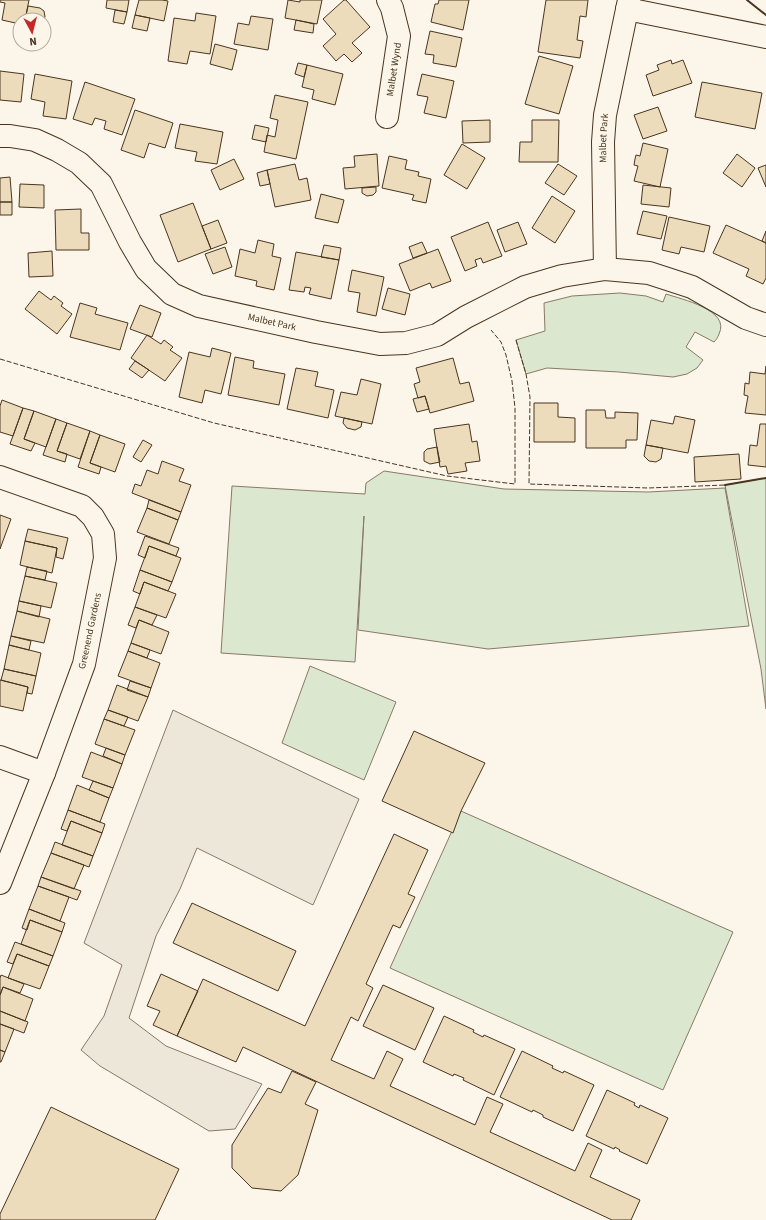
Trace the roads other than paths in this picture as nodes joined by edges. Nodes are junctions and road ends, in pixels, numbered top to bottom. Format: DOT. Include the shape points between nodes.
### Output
graph roads {
  1 [pos="388,0"];
  2 [pos="628,4"];
  3 [pos="766,37"];
  4 [pos="387,117"];
  5 [pos="0,136"];
  6 [pos="605,269"];
  7 [pos="766,325"];
  8 [pos="0,477"];
  9 [pos="0,757"];
  10 [pos="44,773"];
  11 [pos="0,883"];
  1 -- 4 [label="street, Malbet Wynd" via="399,36"];
  2 -- 3 [label="street, Malbet Park"];
  2 -- 6 [label="street, Malbet Park" via="605,115"];
  5 -- 6 [label="street, Malbet Park" via="35,140 79,163 101,184 146,268 172,294 199,306 308,331 380,344 406,343 436,335 525,287 562,276"];
  6 -- 7 [label="street, Malbet Park" via="649,273 692,287 746,318"];
  8 -- 10 [label="street, Greenend Gardens" via="82,506 93,516 102,534 105,558 84,664"];
  9 -- 10 [label="street"];
  10 -- 11 [label="street, Greenend Gardens"];
}
